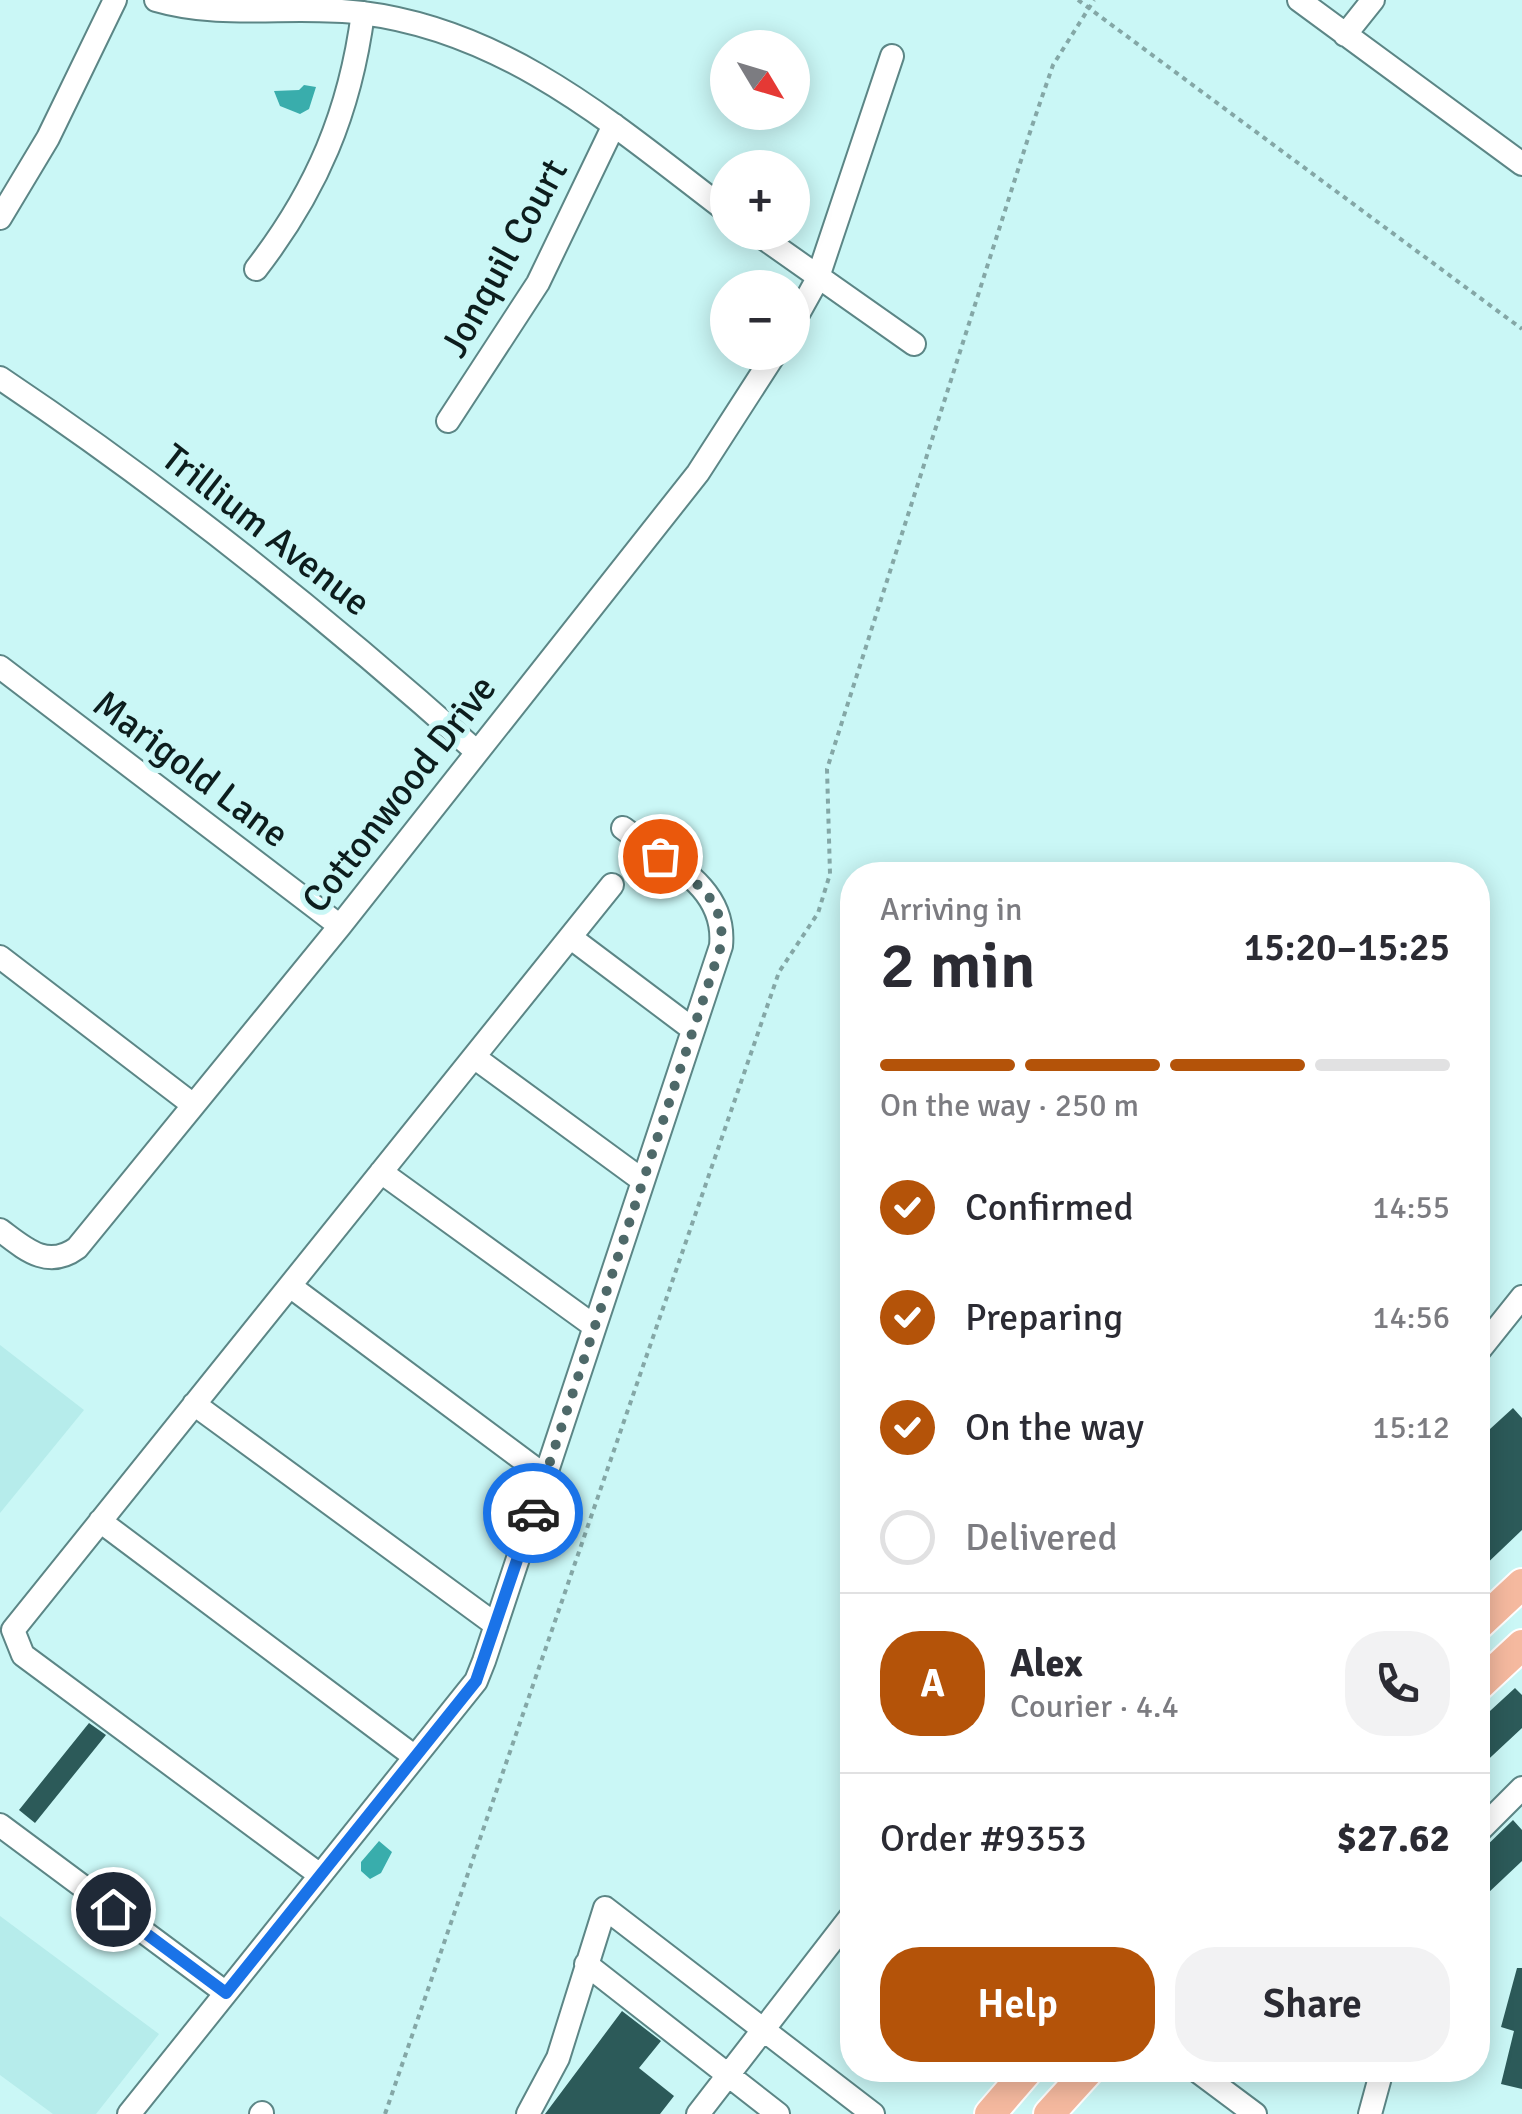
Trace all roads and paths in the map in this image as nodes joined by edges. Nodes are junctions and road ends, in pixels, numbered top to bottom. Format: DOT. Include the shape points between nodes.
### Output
graph roads {
  1 [pos="115,0"];
  2 [pos="156,0"];
  3 [pos="1078,0"];
  4 [pos="1094,0"];
  5 [pos="1299,0"];
  6 [pos="1373,0"];
  7 [pos="206,5"];
  8 [pos="1090,10"];
  9 [pos="362,13"];
  10 [pos="1345,35"];
  11 [pos="892,56"];
  12 [pos="614,126"];
  13 [pos="1522,164"];
  14 [pos="710,198"];
  15 [pos="0,218"];
  16 [pos="778,250"];
  17 [pos="256,269"];
  18 [pos="817,280"];
  19 [pos="810,293"];
  20 [pos="1522,330"];
  21 [pos="914,344"];
  22 [pos="764,370"];
  23 [pos="0,378"];
  24 [pos="448,421"];
  25 [pos="0,667"];
  26 [pos="477,752"];
  27 [pos="623,828"];
  28 [pos="612,885"];
  29 [pos="340,926"];
  30 [pos="570,937"];
  31 [pos="0,958"];
  32 [pos="691,1028"];
  33 [pos="474,1056"];
  34 [pos="192,1104"];
  35 [pos="381,1172"];
  36 [pos="642,1180"];
  37 [pos="0,1230"];
  38 [pos="290,1286"];
  39 [pos="1522,1297"];
  40 [pos="594,1326"];
  41 [pos="1490,1337"];
  42 [pos="194,1404"];
  43 [pos="544,1476"];
  44 [pos="100,1521"];
  45 [pos="1522,1584"];
  46 [pos="1490,1614"];
  47 [pos="496,1625"];
  48 [pos="1522,1645"];
  49 [pos="1490,1675"];
  50 [pos="415,1757"];
  51 [pos="1522,1788"];
  52 [pos="1490,1820"];
  53 [pos="0,1825"];
  54 [pos="320,1875"];
  55 [pos="840,1931"];
  56 [pos="586,1964"];
  57 [pos="226,1993"];
  58 [pos="763,2031"];
  59 [pos="728,2076"];
  60 [pos="1018,2082"];
  61 [pos="1078,2082"];
  62 [pos="1212,2082"];
  63 [pos="1379,2082"];
  64 [pos="128,2114"];
  65 [pos="385,2114"];
  66 [pos="528,2114"];
  67 [pos="698,2114"];
  68 [pos="778,2114"];
  69 [pos="873,2114"];
  70 [pos="990,2114"];
  71 [pos="1049,2114"];
  72 [pos="1255,2114"];
  73 [pos="1370,2114"];
  1 -- 15 [label="street"];
  2 -- 7 [label="street"];
  3 -- 8 [label="path"];
  4 -- 8 [label="path"];
  5 -- 10 [label="street"];
  6 -- 10 [label="street"];
  7 -- 9 [label="street"];
  8 -- 20 [label="path"];
  8 -- 65 [label="path" via="1069,34 1031,129 828,769 830,874 818,912 772,990"];
  9 -- 12 [label="street" via="484,45 560,86"];
  9 -- 17 [label="street" via="356,65 328,155 288,228"];
  10 -- 13 [label="street"];
  11 -- 18 [label="street"];
  12 -- 14 [label="street"];
  12 -- 24 [label="street, Jonquil Court" via="538,283"];
  16 -- 18 [label="street"];
  18 -- 19 [label="street"];
  18 -- 21 [label="street"];
  22 -- 26 [label="street, Cottonwood Drive" via="698,473"];
  23 -- 26 [label="street, Trillium Avenue" via="277,580"];
  25 -- 29 [label="street, Marigold Lane"];
  26 -- 29 [label="street, Cottonwood Drive"];
  27 -- 32 [label="street" via="713,896 721,915 717,964"];
  28 -- 30 [label="street"];
  29 -- 34 [label="street, Cottonwood Drive"];
  30 -- 32 [label="street"];
  30 -- 33 [label="street"];
  31 -- 34 [label="street"];
  32 -- 36 [label="street"];
  33 -- 35 [label="street"];
  33 -- 36 [label="street"];
  34 -- 37 [label="street, Cottonwood Drive" via="77,1248 56,1259 29,1252"];
  35 -- 38 [label="street"];
  35 -- 40 [label="street"];
  36 -- 40 [label="street"];
  38 -- 42 [label="street"];
  38 -- 43 [label="street"];
  39 -- 41 [label="street"];
  40 -- 43 [label="street"];
  42 -- 44 [label="street"];
  42 -- 47 [label="street"];
  43 -- 47 [label="street"];
  44 -- 50 [label="street"];
  44 -- 54 [label="street" via="13,1630 14,1642"];
  45 -- 46 [label="main road"];
  47 -- 50 [label="street" via="476,1681"];
  48 -- 49 [label="main road"];
  50 -- 54 [label="street"];
  51 -- 52 [label="street"];
  53 -- 57 [label="street"];
  54 -- 57 [label="street"];
  55 -- 58 [label="street"];
  56 -- 58 [label="street" via="605,1908"];
  56 -- 59 [label="street"];
  56 -- 66 [label="street" via="558,2058"];
  57 -- 64 [label="street"];
  58 -- 59 [label="street"];
  58 -- 69 [label="street"];
  59 -- 67 [label="street"];
  59 -- 68 [label="street"];
  60 -- 70 [label="main road"];
  61 -- 71 [label="main road"];
  62 -- 72 [label="street"];
  63 -- 73 [label="street"];
}
